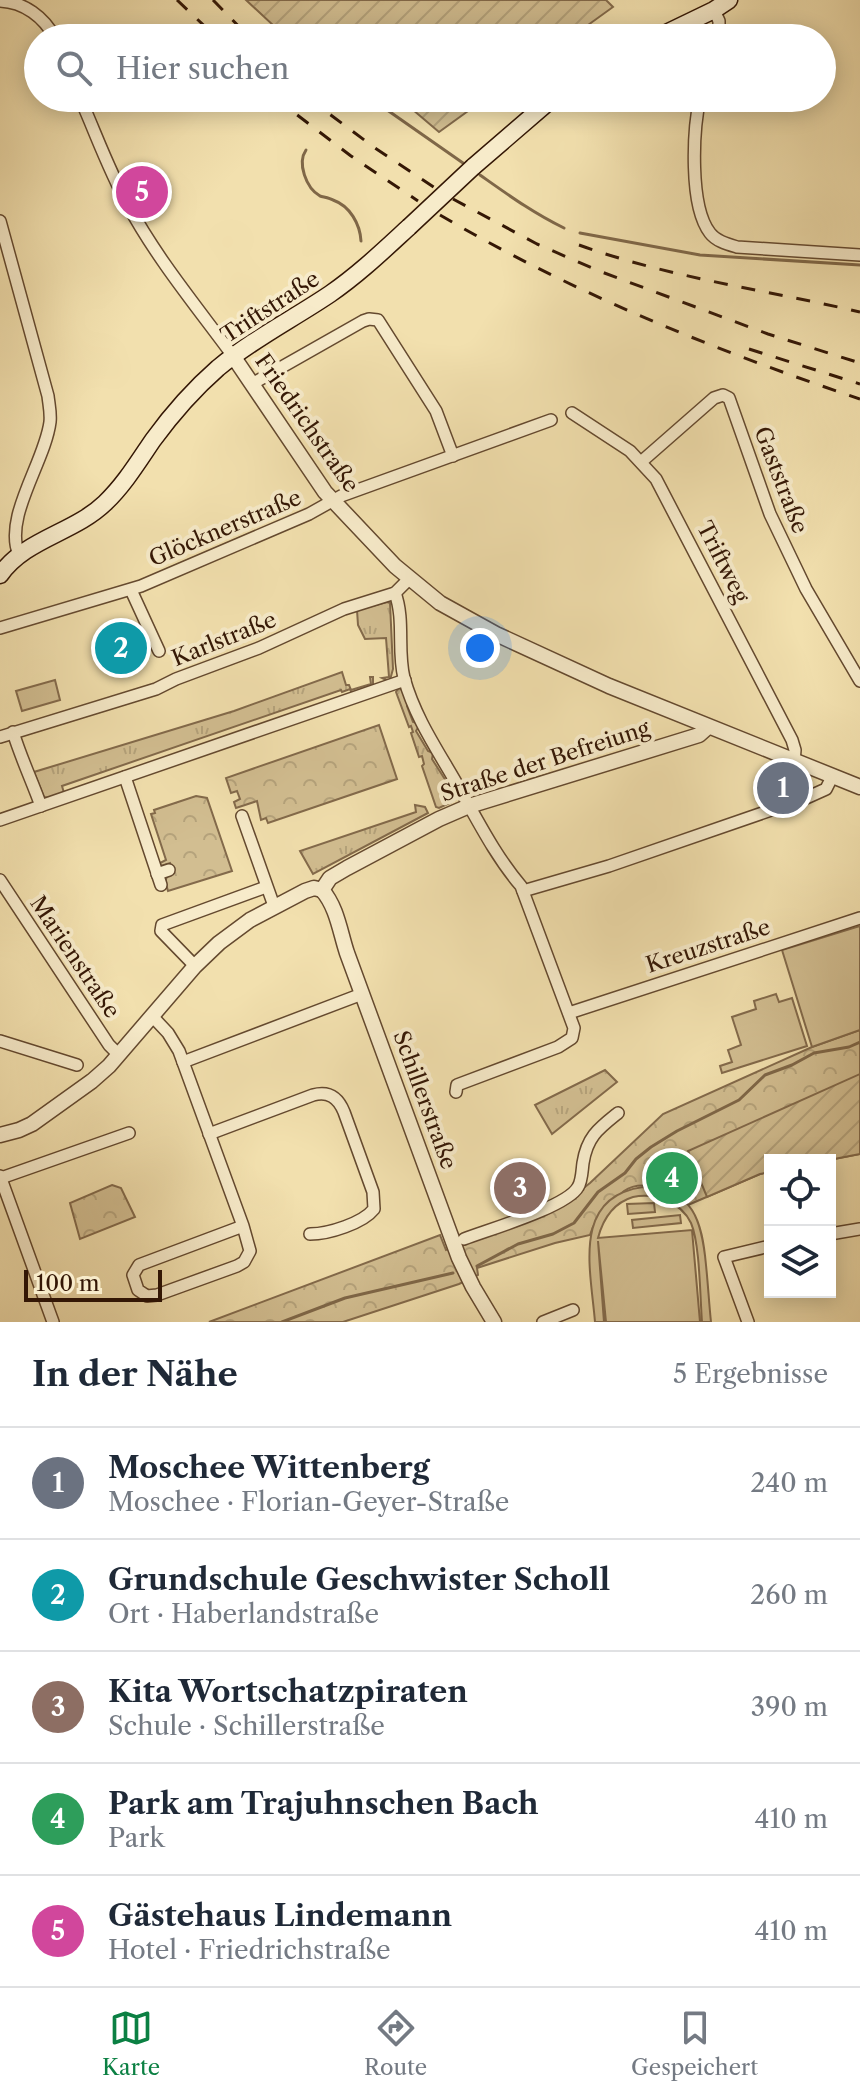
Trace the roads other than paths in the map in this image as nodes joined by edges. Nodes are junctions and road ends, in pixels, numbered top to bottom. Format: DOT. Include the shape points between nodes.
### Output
graph roads {
  1 [pos="729,0"];
  2 [pos="0,1"];
  3 [pos="714,10"];
  4 [pos="46,24"];
  5 [pos="685,24"];
  6 [pos="719,24"];
  7 [pos="86,112"];
  8 [pos="537,112"];
  9 [pos="698,112"];
  10 [pos="0,221"];
  11 [pos="860,255"];
  12 [pos="233,356"];
  13 [pos="252,384"];
  14 [pos="572,413"];
  15 [pos="551,420"];
  16 [pos="453,456"];
  17 [pos="641,462"];
  18 [pos="332,501"];
  19 [pos="19,555"];
  20 [pos="0,575"];
  21 [pos="409,579"];
  22 [pos="131,590"];
  23 [pos="395,593"];
  24 [pos="0,628"];
  25 [pos="159,651"];
  26 [pos="859,676"];
  27 [pos="405,680"];
  28 [pos="708,727"];
  29 [pos="13,732"];
  30 [pos="0,737"];
  31 [pos="794,762"];
  32 [pos="125,777"];
  33 [pos="832,777"];
  34 [pos="860,787"];
  35 [pos="41,806"];
  36 [pos="469,806"];
  37 [pos="242,816"];
  38 [pos="0,820"];
  39 [pos="162,876"];
  40 [pos="0,880"];
  41 [pos="266,887"];
  42 [pos="322,890"];
  43 [pos="523,891"];
  44 [pos="274,906"];
  45 [pos="860,918"];
  46 [pos="195,966"];
  47 [pos="362,994"];
  48 [pos="569,1013"];
  49 [pos="152,1016"];
  50 [pos="0,1041"];
  51 [pos="119,1055"];
  52 [pos="183,1062"];
  53 [pos="77,1065"];
  54 [pos="456,1092"];
  55 [pos="618,1113"];
  56 [pos="129,1133"];
  57 [pos="209,1134"];
  58 [pos="0,1135"];
  59 [pos="0,1177"];
  60 [pos="243,1226"];
  61 [pos="860,1229"];
  62 [pos="836,1233"];
  63 [pos="310,1234"];
  64 [pos="464,1239"];
  65 [pos="764,1247"];
  66 [pos="573,1310"];
  67 [pos="53,1322"];
  68 [pos="494,1322"];
  69 [pos="543,1322"];
  70 [pos="748,1322"];
  1 -- 3 [label="main road"];
  2 -- 4 [label="street" via="15,3"];
  3 -- 5 [label="main road"];
  3 -- 6 [label="street"];
  7 -- 12 [label="street, Friedrichstraße" via="136,219"];
  8 -- 12 [label="main road, Triftstraße, bridge" via="344,284"];
  9 -- 11 [label="street" via="696,174 700,210 711,235 737,247"];
  10 -- 19 [label="street" via="50,410 45,442 15,527"];
  12 -- 13 [label="street, Friedrichstraße"];
  12 -- 19 [label="main road, Triftstraße" via="179,407 104,504"];
  13 -- 16 [label="street" via="363,321 378,320 436,411"];
  13 -- 18 [label="street, Friedrichstraße"];
  14 -- 17 [label="street, Triftweg"];
  15 -- 16 [label="street, Glöcknerstraße"];
  16 -- 18 [label="street, Glöcknerstraße"];
  17 -- 26 [label="street, Gaststraße" via="714,398 729,398 770,514 806,589"];
  17 -- 31 [label="street, Triftweg" via="670,503 792,740"];
  18 -- 21 [label="street, Friedrichstraße"];
  18 -- 22 [label="street, Glöcknerstraße"];
  19 -- 20 [label="main road, Triftstraße"];
  21 -- 23 [label="street, Karlstraße"];
  21 -- 28 [label="street, Friedrichstraße" via="496,634"];
  22 -- 24 [label="street, Glöcknerstraße"];
  22 -- 25 [label="street"];
  23 -- 27 [label="street"];
  23 -- 29 [label="street, Karlstraße" via="344,609 156,689"];
  27 -- 32 [label="street"];
  27 -- 36 [label="street" via="423,727"];
  28 -- 31 [label="street, Friedrichstraße"];
  28 -- 36 [label="street, Straße der Befreiung" via="699,735"];
  29 -- 30 [label="street, Karlstraße"];
  29 -- 35 [label="street"];
  31 -- 33 [label="street, Friedrichstraße"];
  32 -- 35 [label="street"];
  32 -- 39 [label="street"];
  33 -- 34 [label="street, Friedrichstraße"];
  33 -- 43 [label="street" via="826,789 810,796"];
  35 -- 38 [label="street"];
  36 -- 42 [label="street, Straße der Befreiung" via="330,878"];
  36 -- 43 [label="street"];
  37 -- 41 [label="street"];
  40 -- 51 [label="street, Marienstraße"];
  41 -- 44 [label="street"];
  41 -- 46 [label="street" via="162,925 164,935"];
  42 -- 44 [label="street, Straße der Befreiung" via="310,888"];
  42 -- 47 [label="street, Schillerstraße"];
  43 -- 48 [label="street"];
  44 -- 46 [label="street, Straße der Befreiung" via="231,933"];
  45 -- 48 [label="street, Kreuzstraße"];
  46 -- 49 [label="street, Straße der Befreiung"];
  47 -- 52 [label="street"];
  47 -- 68 [label="street, Schillerstraße" via="459,1258"];
  48 -- 54 [label="street" via="574,1028 567,1042 457,1085"];
  49 -- 51 [label="street, Straße der Befreiung"];
  49 -- 52 [label="street" via="172,1038"];
  50 -- 53 [label="street"];
  51 -- 58 [label="street, Straße der Befreiung" via="32,1124"];
  52 -- 57 [label="street"];
  55 -- 64 [label="street" via="591,1137 579,1186 563,1201"];
  56 -- 59 [label="street"];
  57 -- 60 [label="street"];
  57 -- 63 [label="street" via="318,1094 339,1101 373,1192 374,1209 364,1219"];
  59 -- 67 [label="street"];
  60 -- 60 [label="street" via="139,1265 133,1275 138,1290 152,1296 244,1262 250,1251"];
  61 -- 62 [label="street"];
  65 -- 70 [label="street" via="724,1257"];
  66 -- 69 [label="street"];
}
